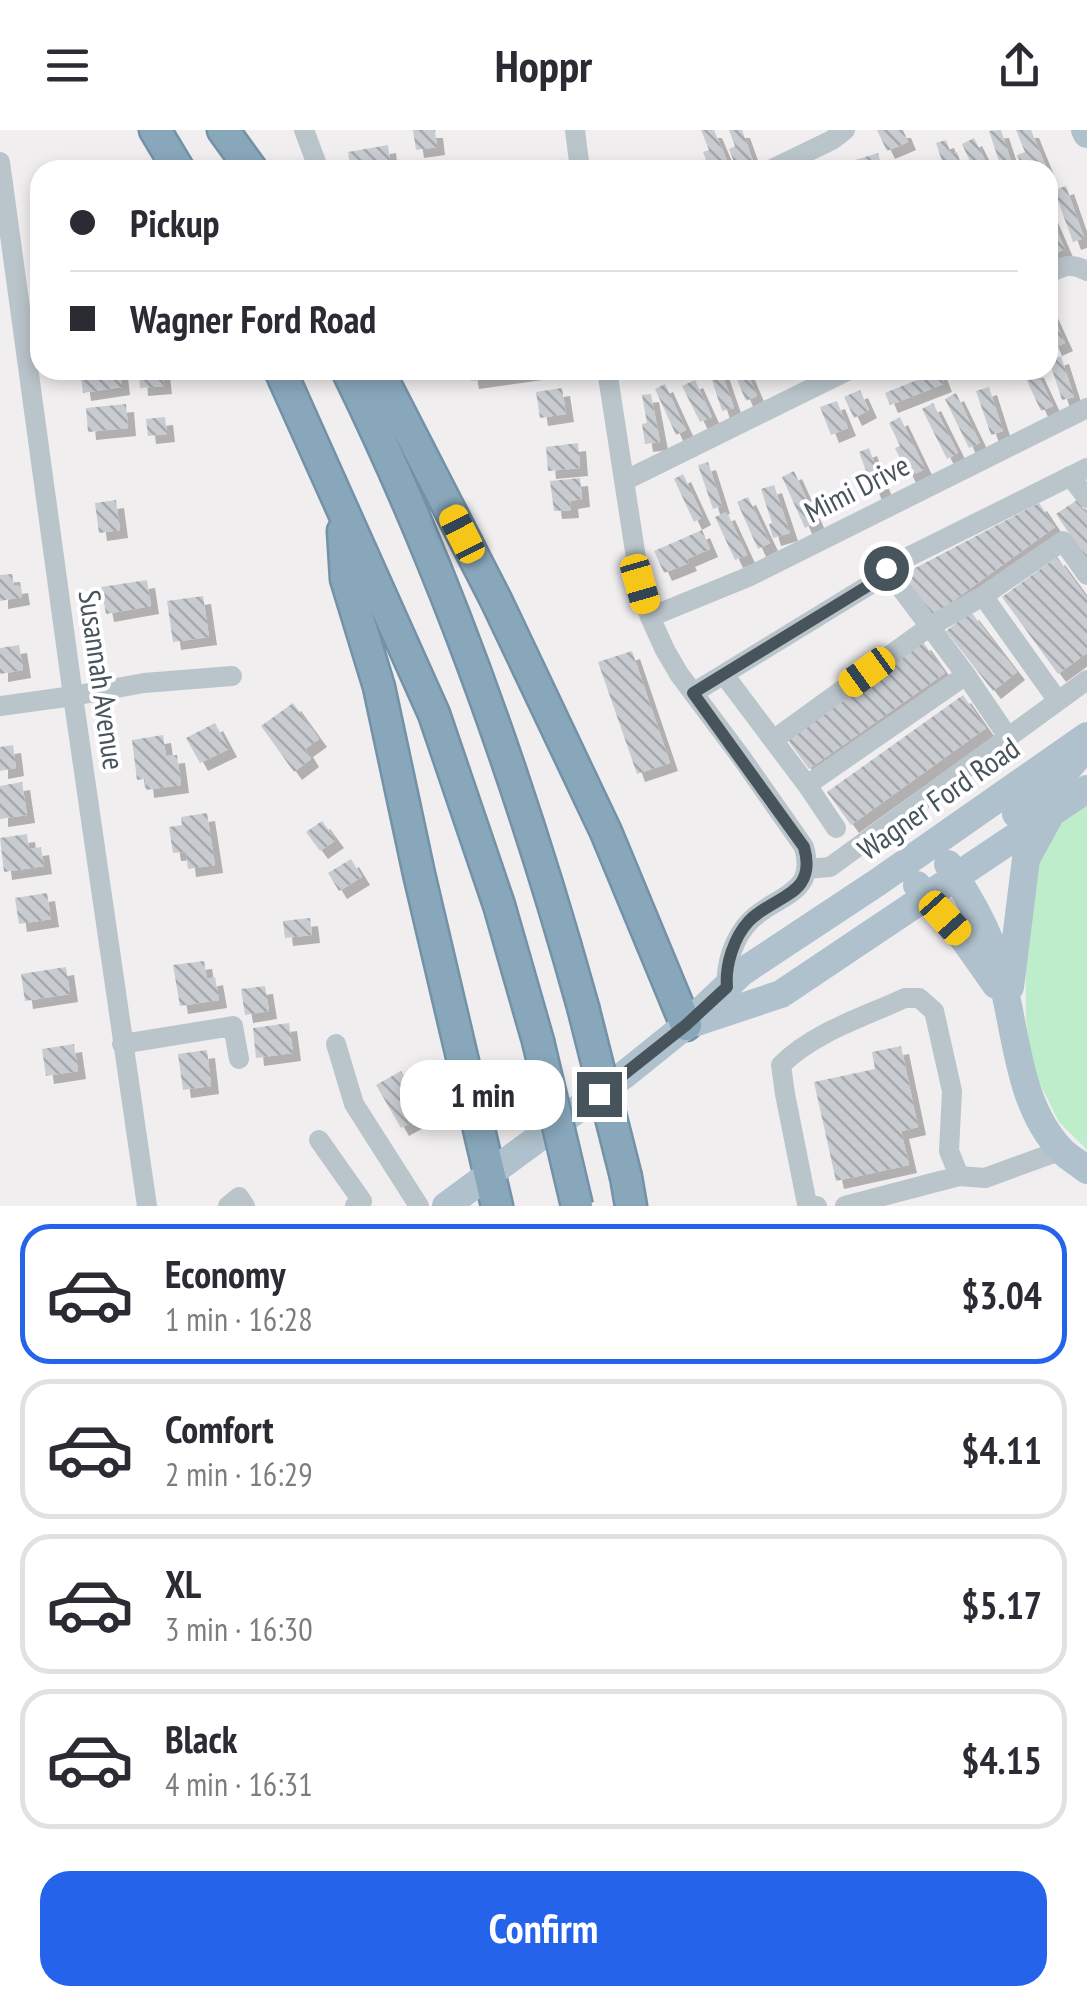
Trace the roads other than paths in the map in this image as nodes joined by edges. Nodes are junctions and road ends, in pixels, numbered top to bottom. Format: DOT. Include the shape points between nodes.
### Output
graph roads {
  1 [pos="156,130"];
  2 [pos="221,130"];
  3 [pos="304,130"];
  4 [pos="576,130"];
  5 [pos="845,130"];
  6 [pos="172,160"];
  7 [pos="235,160"];
  8 [pos="244,160"];
  9 [pos="315,160"];
  10 [pos="579,160"];
  11 [pos="791,160"];
  12 [pos="0,162"];
  13 [pos="1083,268"];
  14 [pos="1058,269"];
  15 [pos="284,380"];
  16 [pos="351,380"];
  17 [pos="383,380"];
  18 [pos="610,380"];
  19 [pos="828,380"];
  20 [pos="1087,408"];
  21 [pos="1079,472"];
  22 [pos="624,480"];
  23 [pos="1087,498"];
  24 [pos="342,508"];
  25 [pos="886,568"];
  26 [pos="1087,575"];
  27 [pos="982,596"];
  28 [pos="650,617"];
  29 [pos="929,627"];
  30 [pos="966,675"];
  31 [pos="232,676"];
  32 [pos="725,676"];
  33 [pos="1087,680"];
  34 [pos="693,693"];
  35 [pos="72,696"];
  36 [pos="1058,701"];
  37 [pos="0,706"];
  38 [pos="1087,736"];
  39 [pos="1008,737"];
  40 [pos="773,740"];
  41 [pos="1087,746"];
  42 [pos="807,785"];
  43 [pos="1087,789"];
  44 [pos="1052,812"];
  45 [pos="836,828"];
  46 [pos="806,869"];
  47 [pos="951,869"];
  48 [pos="921,890"];
  49 [pos="772,952"];
  50 [pos="727,987"];
  51 [pos="1008,1008"];
  52 [pos="686,1025"];
  53 [pos="122,1044"];
  54 [pos="336,1044"];
  55 [pos="239,1060"];
  56 [pos="318,1140"];
  57 [pos="1062,1150"];
  58 [pos="1087,1170"];
  59 [pos="489,1176"];
  60 [pos="959,1176"];
  61 [pos="628,1192"];
  62 [pos="147,1206"];
  63 [pos="228,1206"];
  64 [pos="245,1206"];
  65 [pos="355,1206"];
  66 [pos="419,1206"];
  67 [pos="446,1206"];
  68 [pos="496,1206"];
  69 [pos="576,1206"];
  70 [pos="817,1206"];
  71 [pos="844,1206"];
  1 -- 6 [label="highway"];
  2 -- 7 [label="highway"];
  2 -- 8 [label="highway"];
  3 -- 9 [label="street"];
  4 -- 10 [label="street"];
  5 -- 11 [label="street"];
  12 -- 35 [label="street, Susannah Avenue"];
  13 -- 14 [label="street"];
  15 -- 24 [label="highway"];
  16 -- 61 [label="highway, bridge" via="487,699 584,1007"];
  17 -- 52 [label="highway" via="589,796"];
  18 -- 22 [label="street"];
  19 -- 22 [label="street"];
  20 -- 28 [label="street, Mimi Drive" via="748,577"];
  21 -- 23 [label="street"];
  21 -- 25 [label="street"];
  22 -- 28 [label="street"];
  24 -- 59 [label="highway" via="346,579 379,688"];
  24 -- 69 [label="highway, bridge" via="434,714 499,905"];
  25 -- 29 [label="street"];
  25 -- 32 [label="street"];
  26 -- 27 [label="street" via="1063,541"];
  27 -- 29 [label="street"];
  27 -- 36 [label="street"];
  28 -- 34 [label="street"];
  29 -- 30 [label="street"];
  29 -- 40 [label="street"];
  30 -- 39 [label="street"];
  30 -- 42 [label="street"];
  31 -- 35 [label="street"];
  32 -- 34 [label="street"];
  32 -- 40 [label="street"];
  33 -- 36 [label="street"];
  34 -- 46 [label="street" via="804,847"];
  35 -- 37 [label="street"];
  35 -- 53 [label="street, Susannah Avenue"];
  36 -- 39 [label="street"];
  38 -- 49 [label="main road, Wagner Ford Road"];
  39 -- 46 [label="street" via="830,868"];
  40 -- 42 [label="street"];
  41 -- 47 [label="main road" via="1047,793"];
  42 -- 45 [label="street"];
  43 -- 44 [label="main road, Wagner Ford Road"];
  44 -- 47 [label="main road, Wagner Ford Road"];
  44 -- 51 [label="main road" via="1026,858"];
  46 -- 50 [label="street" via="799,887 740,934"];
  47 -- 48 [label="main road, Wagner Ford Road"];
  47 -- 51 [label="main road" via="986,927"];
  48 -- 49 [label="main road" via="852,927"];
  48 -- 51 [label="main road" via="965,940"];
  48 -- 52 [label="main road, Wagner Ford Road" via="781,994"];
  49 -- 50 [label="main road, Wagner Ford Road"];
  50 -- 52 [label="main road, Wagner Ford Road"];
  51 -- 57 [label="main road" via="1021,1070"];
  52 -- 59 [label="main road, Wagner Ford Road"];
  53 -- 55 [label="street" via="233,1026"];
  53 -- 62 [label="street, Susannah Avenue"];
  54 -- 66 [label="street" via="354,1104"];
  56 -- 65 [label="street" via="362,1201"];
  57 -- 58 [label="main road"];
  57 -- 60 [label="street" via="986,1178"];
  59 -- 67 [label="main road, Wagner Ford Road"];
  59 -- 68 [label="highway"];
  60 -- 70 [label="street" via="950,1151 952,1091 934,1011 919,998 905,998 814,1040 782,1065 807,1204"];
  60 -- 71 [label="street"];
  63 -- 64 [label="street" via="239,1197"];
}
